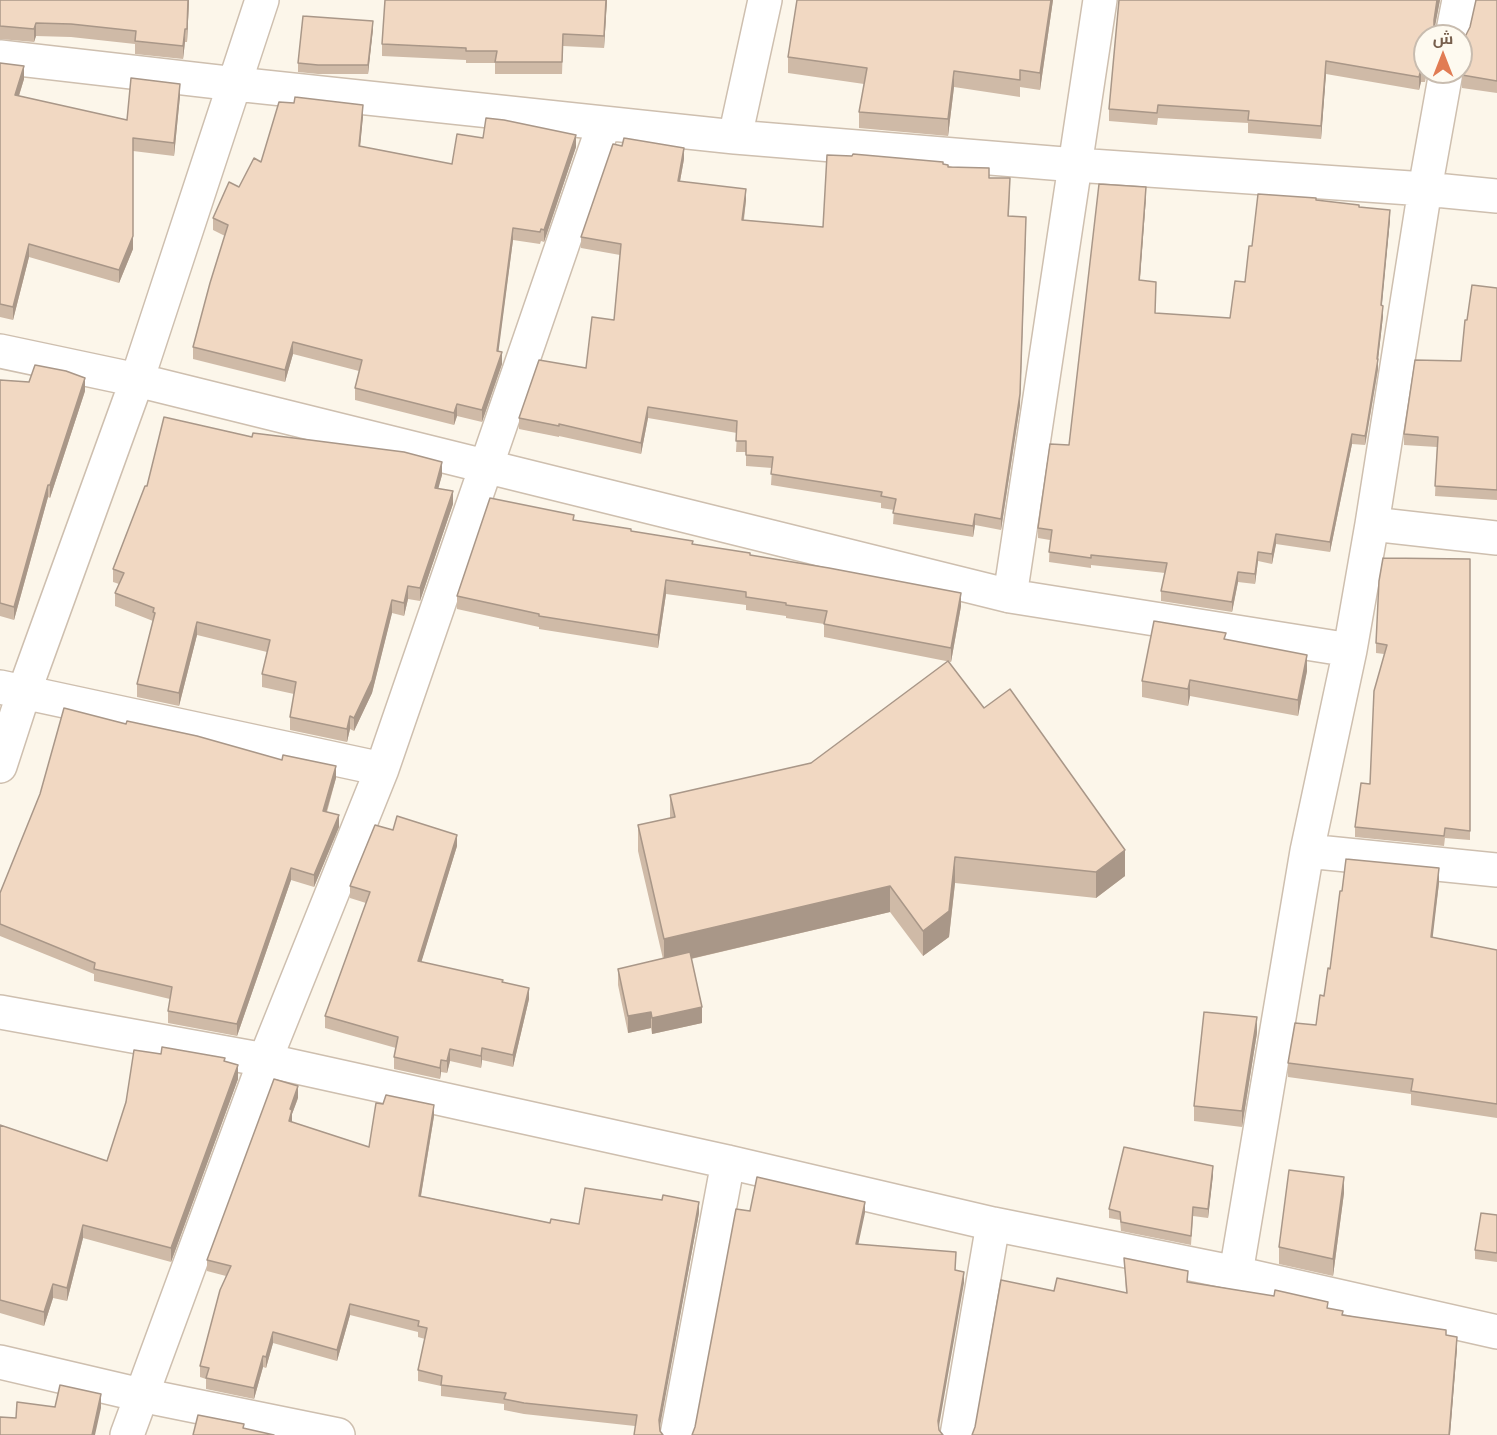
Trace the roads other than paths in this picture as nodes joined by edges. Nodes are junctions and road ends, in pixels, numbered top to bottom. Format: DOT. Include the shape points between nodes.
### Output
graph roads {
  1 [pos="262,0"];
  2 [pos="765,0"];
  3 [pos="1100,0"];
  4 [pos="1459,0"];
  5 [pos="1454,24"];
  6 [pos="0,57"];
  7 [pos="236,84"];
  8 [pos="1444,84"];
  9 [pos="604,124"];
  10 [pos="735,137"];
  11 [pos="1076,165"];
  12 [pos="1425,189"];
  13 [pos="1497,196"];
  14 [pos="0,351"];
  15 [pos="138,380"];
  16 [pos="487,466"];
  17 [pos="1372,524"];
  18 [pos="1497,538"];
  19 [pos="1010,596"];
  20 [pos="1350,650"];
  21 [pos="12,690"];
  22 [pos="0,766"];
  23 [pos="382,769"];
  24 [pos="1307,851"];
  25 [pos="1497,870"];
  26 [pos="0,1012"];
  27 [pos="265,1060"];
  28 [pos="728,1162"];
  29 [pos="993,1224"];
  30 [pos="1236,1273"];
  31 [pos="1497,1332"];
  32 [pos="0,1362"];
  33 [pos="141,1395"];
  34 [pos="127,1435"];
  35 [pos="338,1435"];
  36 [pos="677,1435"];
  37 [pos="957,1435"];
  1 -- 7 [label="street"];
  2 -- 10 [label="street"];
  3 -- 11 [label="street"];
  4 -- 5 [label="street"];
  6 -- 7 [label="street"];
  7 -- 9 [label="street"];
  7 -- 15 [label="street"];
  8 -- 12 [label="street"];
  9 -- 10 [label="street"];
  9 -- 16 [label="street"];
  10 -- 11 [label="street"];
  11 -- 12 [label="street"];
  11 -- 19 [label="street"];
  12 -- 13 [label="street"];
  12 -- 17 [label="street"];
  14 -- 15 [label="street"];
  15 -- 16 [label="street"];
  15 -- 21 [label="street"];
  16 -- 19 [label="street"];
  16 -- 23 [label="street"];
  17 -- 18 [label="street"];
  17 -- 20 [label="street"];
  19 -- 20 [label="street"];
  20 -- 24 [label="street"];
  21 -- 22 [label="street"];
  21 -- 23 [label="street"];
  23 -- 27 [label="street"];
  24 -- 25 [label="street"];
  24 -- 30 [label="street"];
  26 -- 27 [label="street"];
  27 -- 28 [label="street"];
  27 -- 33 [label="street"];
  28 -- 29 [label="street"];
  28 -- 36 [label="street"];
  29 -- 30 [label="street"];
  29 -- 37 [label="street"];
  30 -- 31 [label="street"];
  32 -- 33 [label="street"];
  33 -- 34 [label="street"];
  33 -- 35 [label="street"];
}
